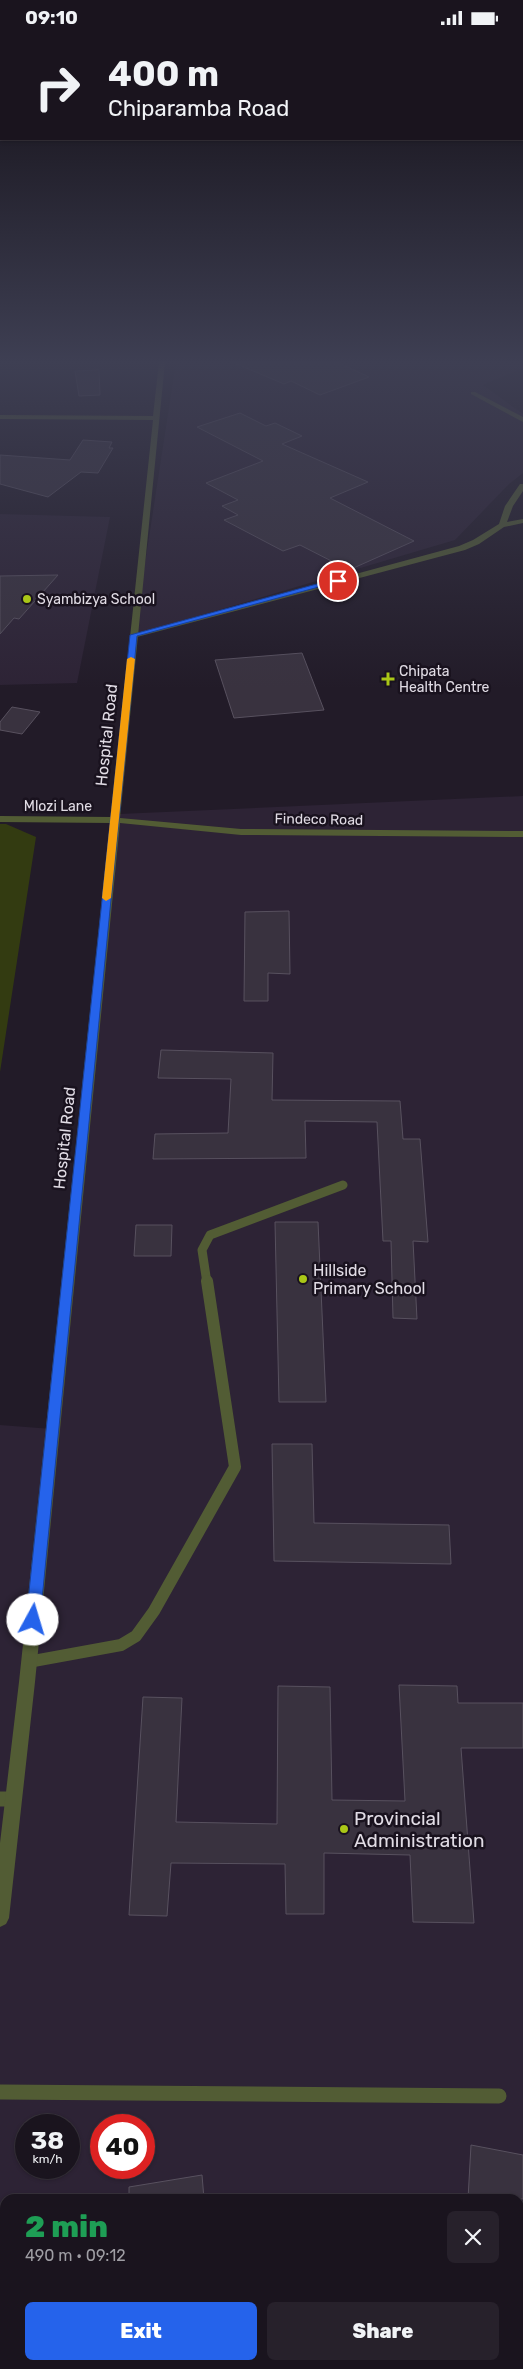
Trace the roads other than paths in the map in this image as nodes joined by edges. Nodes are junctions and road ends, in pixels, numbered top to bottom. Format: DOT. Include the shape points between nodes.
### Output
graph roads {
  1 [pos="151,471"];
  2 [pos="523,487"];
  3 [pos="523,521"];
  4 [pos="502,525"];
  5 [pos="134,635"];
  6 [pos="0,819"];
  7 [pos="115,820"];
  8 [pos="523,834"];
  9 [pos="343,1185"];
  10 [pos="28,1661"];
  11 [pos="7,1799"];
  12 [pos="0,1918"];
  13 [pos="0,2092"];
  14 [pos="499,2096"];
  1 -- 5 [label="street, Hospital Road"];
  2 -- 4 [label="street"];
  3 -- 4 [label="street"];
  4 -- 5 [label="street" via="462,548"];
  5 -- 7 [label="street, Hospital Road"];
  6 -- 7 [label="street, Mlozi Lane"];
  7 -- 8 [label="street, Findeco Road" via="241,832"];
  7 -- 10 [label="street, Hospital Road"];
  9 -- 10 [label="lane" via="210,1235 204,1243 202,1251 235,1467 154,1611 136,1636 122,1645"];
  10 -- 11 [label="street, Hospital Road"];
  11 -- 12 [label="street, Hospital Road"];
  13 -- 14 [label="lane"];
}
